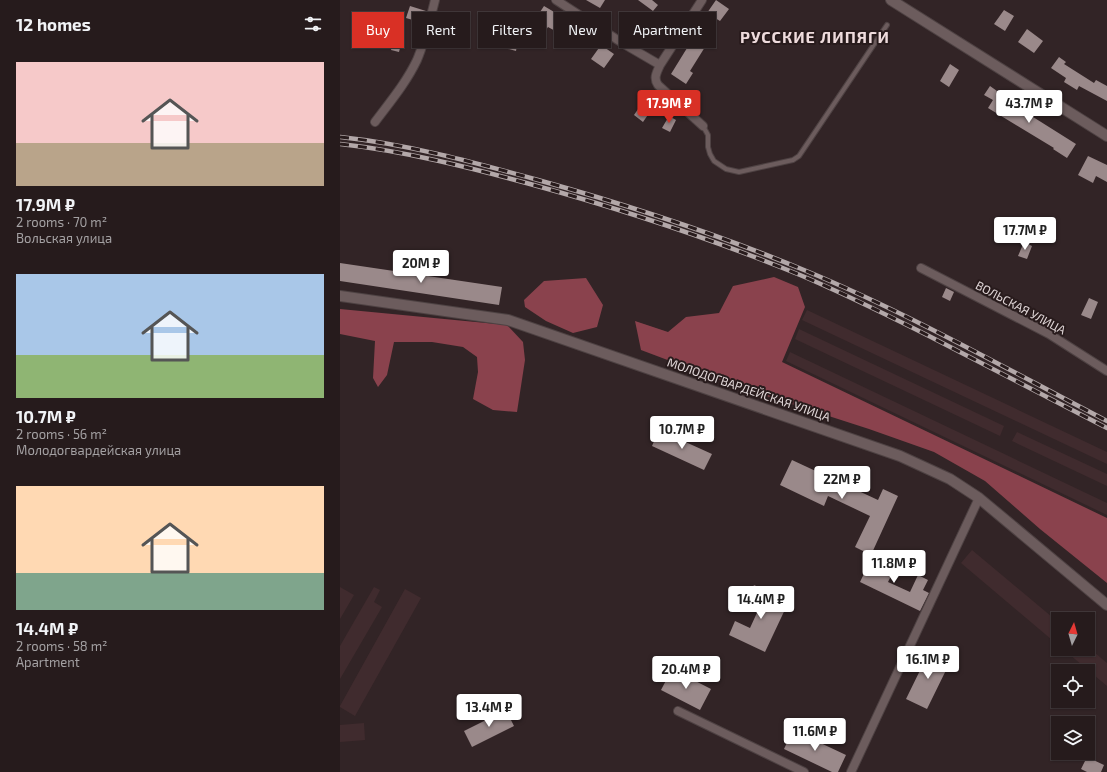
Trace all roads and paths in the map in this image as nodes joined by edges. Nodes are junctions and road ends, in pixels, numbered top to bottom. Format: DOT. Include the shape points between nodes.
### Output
graph roads {
  1 [pos="435,0"];
  2 [pos="556,0"];
  3 [pos="702,0"];
  4 [pos="891,0"];
  5 [pos="887,25"];
  6 [pos="660,65"];
  7 [pos="375,122"];
  8 [pos="703,126"];
  9 [pos="1107,136"];
  10 [pos="921,268"];
  11 [pos="340,296"];
  12 [pos="1107,371"];
  13 [pos="979,498"];
  14 [pos="1107,605"];
  15 [pos="678,711"];
  16 [pos="804,772"];
  17 [pos="851,772"];
  1 -- 7 [label="street" via="417,60 399,91"];
  2 -- 6 [label="street"];
  3 -- 6 [label="street"];
  4 -- 9 [label="street"];
  5 -- 8 [label="lane" via="799,156 793,160 739,172 726,169 710,154 708,135"];
  6 -- 8 [label="street" via="655,81"];
  10 -- 12 [label="street, ВОЛЬСКАЯ УЛИЦА" via="1049,334"];
  11 -- 13 [label="street, МОЛОДОГВАРДЕЙСКАЯ УЛИЦА" via="508,320 900,456 950,479"];
  13 -- 14 [label="street, МОЛОДОГВАРДЕЙСКАЯ УЛИЦА"];
  13 -- 17 [label="street"];
  15 -- 16 [label="street"];
}
